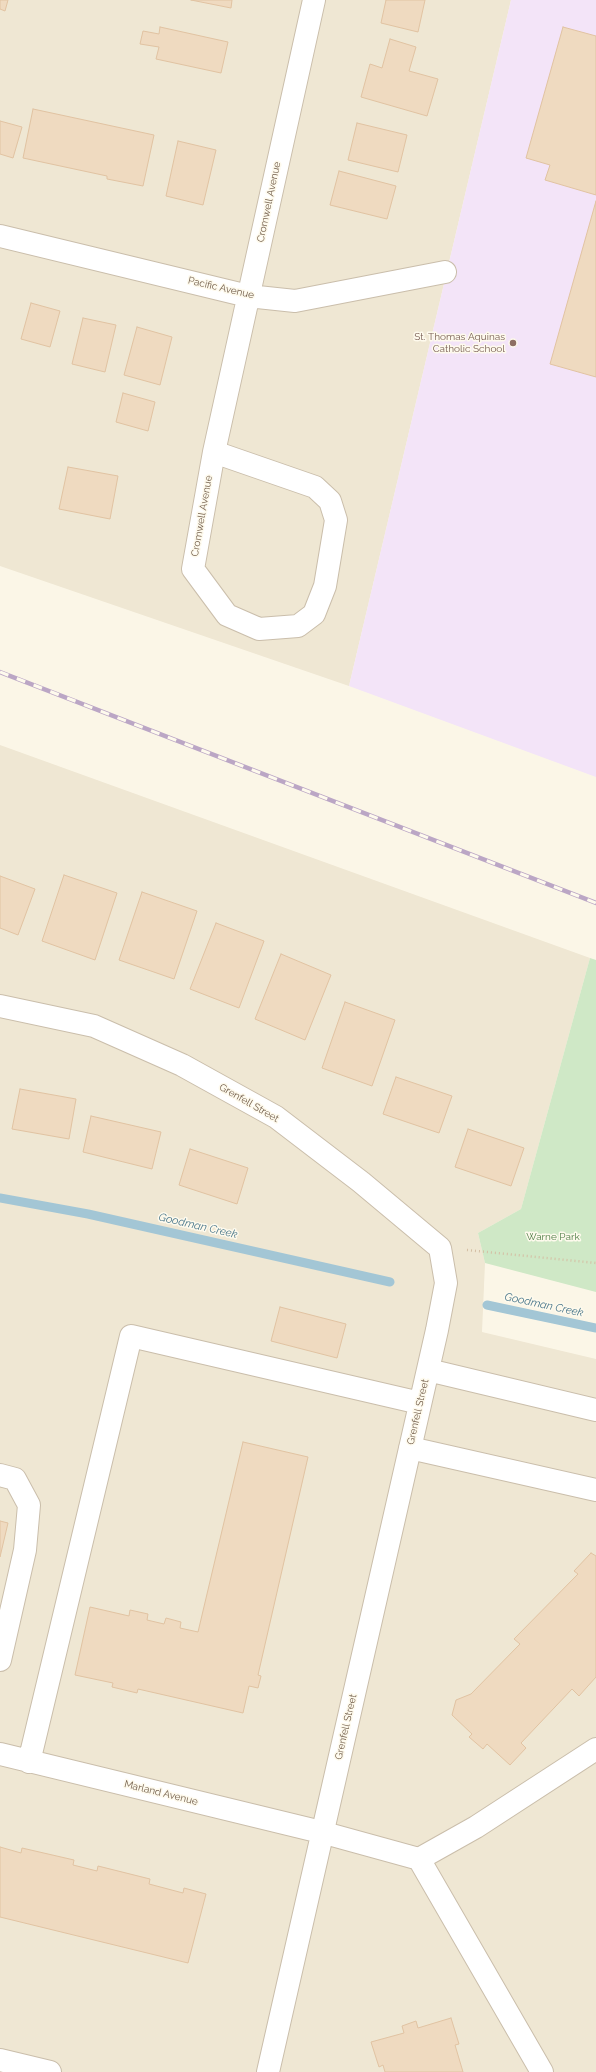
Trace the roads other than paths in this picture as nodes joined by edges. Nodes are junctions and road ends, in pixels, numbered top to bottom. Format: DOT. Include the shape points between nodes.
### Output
graph roads {
  1 [pos="314,0"];
  2 [pos="0,236"];
  3 [pos="444,272"];
  4 [pos="248,296"];
  5 [pos="214,452"];
  6 [pos="0,1006"];
  7 [pos="428,1370"];
  8 [pos="420,1403"];
  9 [pos="596,1410"];
  10 [pos="410,1448"];
  11 [pos="0,1475"];
  12 [pos="596,1490"];
  13 [pos="0,1660"];
  14 [pos="596,1749"];
  15 [pos="0,1754"];
  16 [pos="29,1762"];
  17 [pos="322,1832"];
  18 [pos="419,1860"];
  19 [pos="0,2060"];
  20 [pos="50,2072"];
  21 [pos="268,2072"];
  22 [pos="542,2072"];
  1 -- 4 [label="street, Cromwell Avenue"];
  2 -- 4 [label="street, Pacific Avenue"];
  3 -- 4 [label="street, Pacific Avenue" via="295,301"];
  4 -- 5 [label="street, Cromwell Avenue"];
  5 -- 5 [label="street, Cromwell Avenue" via="193,569 227,615 259,629 298,626 314,614 325,586 336,520 330,500 315,487"];
  6 -- 7 [label="street, Grenfell Street" via="94,1026 182,1065 276,1117 361,1182 440,1248 446,1283"];
  7 -- 8 [label="street, Grenfell Street"];
  7 -- 9 [label="street"];
  8 -- 10 [label="street, Grenfell Street"];
  8 -- 16 [label="street" via="131,1336"];
  10 -- 12 [label="street"];
  10 -- 17 [label="street, Grenfell Street"];
  11 -- 13 [label="street" via="15,1479 29,1505 25,1550"];
  14 -- 18 [label="street" via="476,1827"];
  15 -- 16 [label="street, Marland Avenue"];
  16 -- 17 [label="street, Marland Avenue"];
  17 -- 18 [label="street, Marland Avenue"];
  17 -- 21 [label="street, Grenfell Street"];
  18 -- 22 [label="street"];
  19 -- 20 [label="street"];
}
